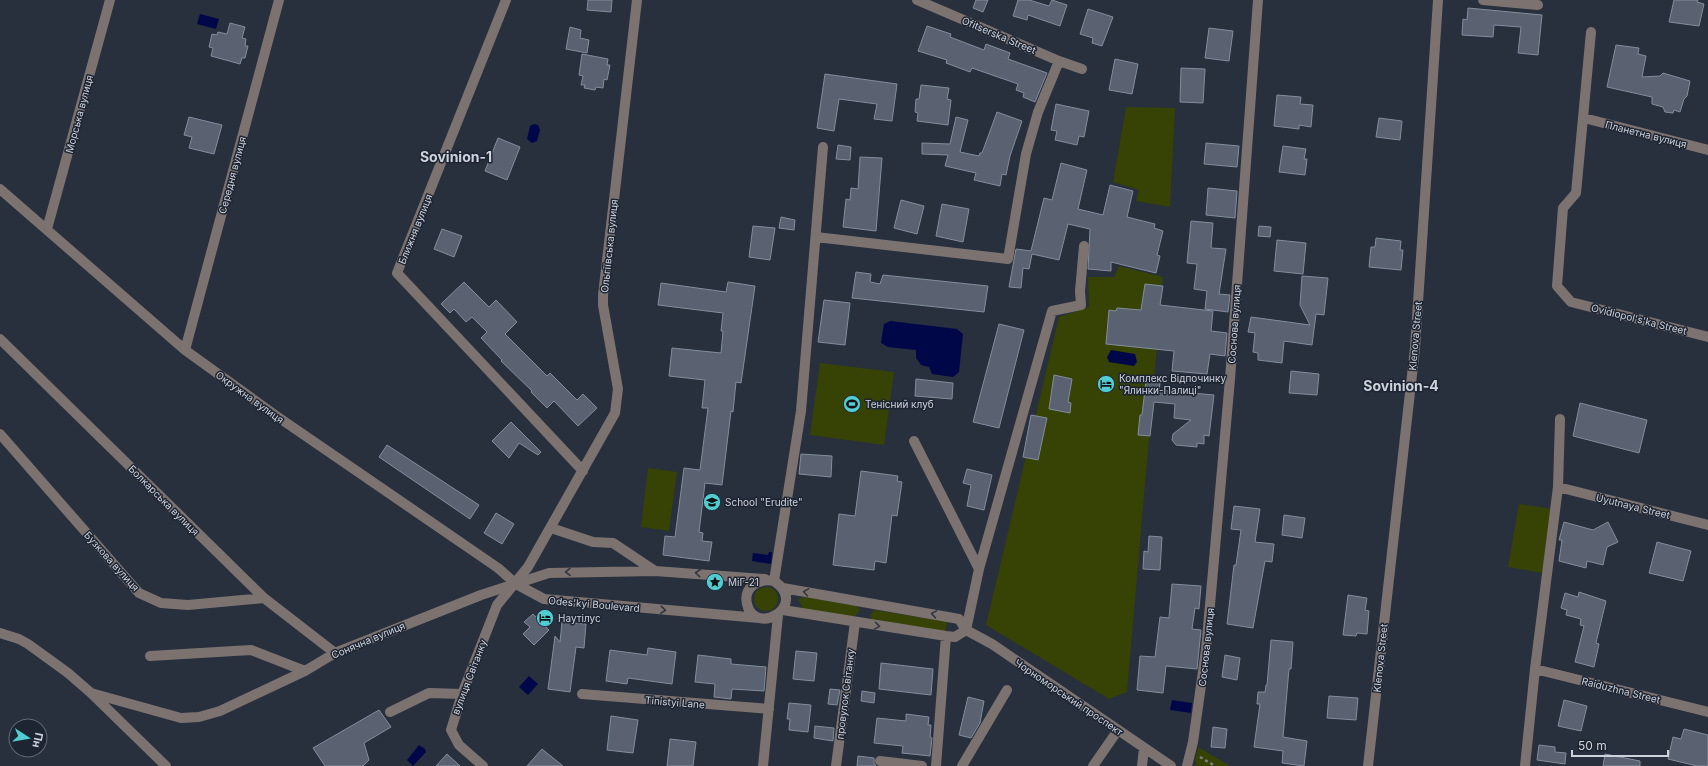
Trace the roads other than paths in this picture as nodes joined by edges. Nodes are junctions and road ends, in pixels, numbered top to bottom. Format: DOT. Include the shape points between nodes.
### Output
graph roads {
  1 [pos="110,0"];
  2 [pos="280,0"];
  3 [pos="506,0"];
  4 [pos="637,0"];
  5 [pos="917,0"];
  6 [pos="1258,0"];
  7 [pos="1438,0"];
  8 [pos="1483,0"];
  9 [pos="1538,5"];
  10 [pos="1591,32"];
  11 [pos="1059,61"];
  12 [pos="1082,69"];
  13 [pos="1584,118"];
  14 [pos="823,147"];
  15 [pos="1708,150"];
  16 [pos="0,189"];
  17 [pos="47,229"];
  18 [pos="816,237"];
  19 [pos="1084,246"];
  20 [pos="1708,337"];
  21 [pos="1,341"];
  22 [pos="185,350"];
  23 [pos="1560,419"];
  24 [pos="0,434"];
  25 [pos="914,441"];
  26 [pos="583,471"];
  27 [pos="1558,487"];
  28 [pos="1708,525"];
  29 [pos="551,528"];
  30 [pos="979,569"];
  31 [pos="655,571"];
  32 [pos="769,580"];
  33 [pos="516,584"];
  34 [pos="783,588"];
  35 [pos="264,598"];
  36 [pos="782,609"];
  37 [pos="756,615"];
  38 [pos="854,622"];
  39 [pos="966,630"];
  40 [pos="0,633"];
  41 [pos="946,636"];
  42 [pos="335,653"];
  43 [pos="150,656"];
  44 [pos="1535,669"];
  45 [pos="305,671"];
  46 [pos="1007,690"];
  47 [pos="91,693"];
  48 [pos="462,694"];
  49 [pos="582,694"];
  50 [pos="768,709"];
  51 [pos="390,712"];
  52 [pos="1708,712"];
  53 [pos="1118,730"];
  54 [pos="1144,748"];
  55 [pos="880,761"];
  56 [pos="166,766"];
  57 [pos="483,766"];
  58 [pos="762,766"];
  59 [pos="836,766"];
  60 [pos="922,766"];
  61 [pos="936,766"];
  62 [pos="962,766"];
  63 [pos="1093,766"];
  64 [pos="1142,766"];
  65 [pos="1171,766"];
  66 [pos="1187,766"];
  67 [pos="1368,766"];
  68 [pos="1526,766"];
  1 -- 17 [label="street, Морська вулиця"];
  2 -- 22 [label="street, Середня вулиця"];
  3 -- 26 [label="street, Ближня вулиця" via="397,273"];
  4 -- 26 [label="street, Ольгіївська вулиця" via="603,295 618,400 615,413"];
  5 -- 11 [label="street, Ofitserska Street"];
  6 -- 66 [label="street, Соснова вулиця" via="1230,379 1206,650"];
  7 -- 67 [label="street, Klenova Street" via="1415,348"];
  8 -- 9 [label="street"];
  10 -- 13 [label="street"];
  11 -- 12 [label="street, Ofitserska Street"];
  11 -- 18 [label="street" via="1038,112 1026,154 1008,259"];
  13 -- 15 [label="street, Планетна вулиця"];
  13 -- 20 [label="street, Ovidiopol's'ka Street" via="1576,193 1563,208 1557,286 1571,302"];
  14 -- 18 [label="street"];
  16 -- 17 [label="street, Окружна вулиця"];
  17 -- 22 [label="street, Окружна вулиця"];
  18 -- 32 [label="street" via="800,411"];
  19 -- 30 [label="street" via="1081,305 1052,311"];
  21 -- 35 [label="street, Болкарська вулиця"];
  22 -- 33 [label="street, Окружна вулиця" via="498,568"];
  23 -- 27 [label="street"];
  24 -- 35 [label="street, Бузкова вулиця" via="139,593 161,603 188,605"];
  25 -- 30 [label="street"];
  26 -- 29 [label="street, Ольгіївська вулиця"];
  27 -- 28 [label="street, Uyutnaya Street"];
  27 -- 44 [label="street"];
  29 -- 31 [label="street" via="593,542 613,543"];
  29 -- 33 [label="street, Ольгіївська вулиця"];
  30 -- 39 [label="street"];
  32 -- 31 [label="street, one-way"];
  31 -- 33 [label="street, one-way" via="549,573"];
  32 -- 34 [label="street"];
  32 -- 37 [label="street" via="754,583 749,589 747,605"];
  33 -- 37 [label="street, Odes'kyi Boulevard, one-way" via="544,600"];
  33 -- 42 [label="street, Сонячна вулиця" via="481,594"];
  33 -- 48 [label="street, вулиця Світанку" via="497,605"];
  34 -- 36 [label="street"];
  39 -- 34 [label="street, one-way" via="959,619"];
  35 -- 42 [label="street, Болкарська вулиця"];
  36 -- 37 [label="street, Odes'kyi Boulevard" via="772,618"];
  36 -- 38 [label="street, Odes'kyi Boulevard"];
  36 -- 50 [label="street"];
  38 -- 41 [label="street, Odes'kyi Boulevard, one-way"];
  38 -- 59 [label="street, провулок Світанку"];
  39 -- 41 [label="street, Odes'kyi Boulevard" via="955,637"];
  39 -- 53 [label="street, Чорноморський проспект" via="992,644"];
  40 -- 47 [label="street" via="28,644"];
  41 -- 61 [label="street"];
  42 -- 45 [label="street, Сонячна вулиця"];
  43 -- 45 [label="street" via="251,650"];
  44 -- 52 [label="street, Raiduzhna Street"];
  44 -- 68 [label="street"];
  45 -- 47 [label="street, Сонячна вулиця" via="220,711 199,717 181,718"];
  46 -- 62 [label="street"];
  47 -- 56 [label="street"];
  48 -- 51 [label="street" via="429,693"];
  48 -- 57 [label="street, вулиця Світанку" via="451,730 459,746"];
  49 -- 50 [label="street, Tinistyi Lane"];
  50 -- 58 [label="street"];
  53 -- 54 [label="street, Чорноморський проспект"];
  53 -- 63 [label="street"];
  54 -- 64 [label="street"];
  54 -- 65 [label="street, Чорноморський проспект"];
  55 -- 60 [label="street"];
}
